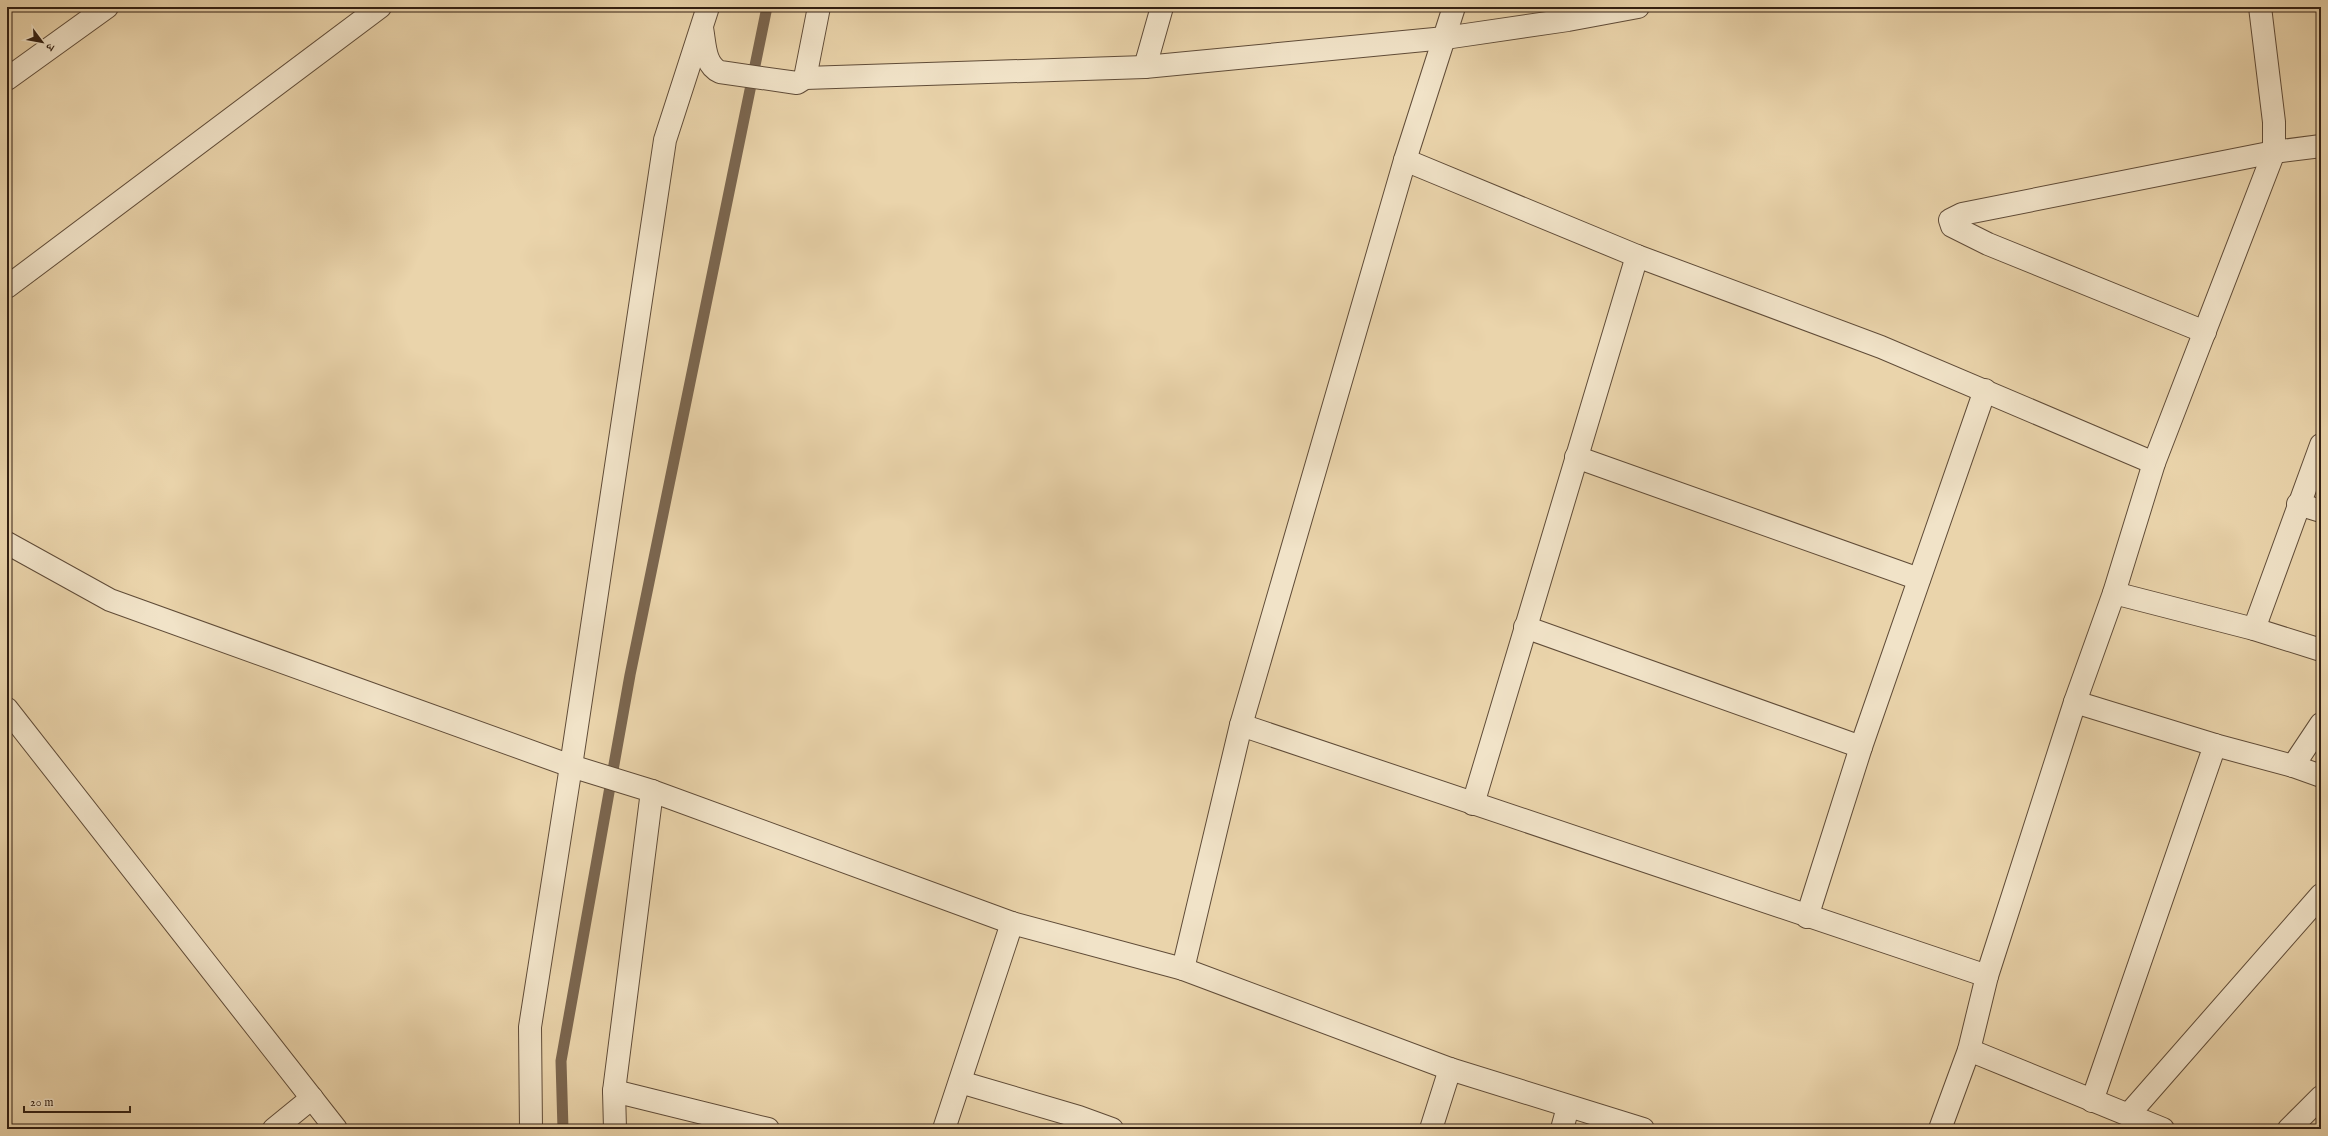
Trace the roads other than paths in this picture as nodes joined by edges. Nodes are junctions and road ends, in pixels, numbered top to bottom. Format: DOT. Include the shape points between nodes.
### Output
graph roads {
  1 [pos="107,7"];
  2 [pos="380,7"];
  3 [pos="819,7"];
  4 [pos="1162,7"];
  5 [pos="1454,7"];
  6 [pos="1638,7"];
  7 [pos="2260,7"];
  8 [pos="703,13"];
  9 [pos="1445,38"];
  10 [pos="1145,67"];
  11 [pos="10,70"];
  12 [pos="801,80"];
  13 [pos="2321,146"];
  14 [pos="2274,152"];
  15 [pos="1405,160"];
  16 [pos="1637,256"];
  17 [pos="7,287"];
  18 [pos="2204,332"];
  19 [pos="1985,390"];
  20 [pos="2321,445"];
  21 [pos="1576,457"];
  22 [pos="2154,463"];
  23 [pos="2298,504"];
  24 [pos="2321,511"];
  25 [pos="7,543"];
  26 [pos="1919,580"];
  27 [pos="2114,593"];
  28 [pos="1525,627"];
  29 [pos="2254,629"];
  30 [pos="2321,650"];
  31 [pos="2076,702"];
  32 [pos="7,709"];
  33 [pos="2321,724"];
  34 [pos="1241,725"];
  35 [pos="2215,745"];
  36 [pos="1861,746"];
  37 [pos="571,766"];
  38 [pos="2293,766"];
  39 [pos="2321,776"];
  40 [pos="652,791"];
  41 [pos="1472,804"];
  42 [pos="2321,896"];
  43 [pos="1808,917"];
  44 [pos="1012,923"];
  45 [pos="1183,969"];
  46 [pos="1987,976"];
  47 [pos="1969,1050"];
  48 [pos="1450,1069"];
  49 [pos="960,1082"];
  50 [pos="614,1091"];
  51 [pos="2321,1097"];
  52 [pos="312,1098"];
  53 [pos="2092,1101"];
  54 [pos="1568,1107"];
  55 [pos="2129,1114"];
  56 [pos="1078,1123"];
  57 [pos="274,1129"];
  58 [pos="336,1129"];
  59 [pos="531,1129"];
  60 [pos="614,1129"];
  61 [pos="768,1129"];
  62 [pos="944,1129"];
  63 [pos="1112,1129"];
  64 [pos="1431,1129"];
  65 [pos="1562,1129"];
  66 [pos="1643,1129"];
  67 [pos="1940,1129"];
  68 [pos="2163,1129"];
  69 [pos="2290,1129"];
  1 -- 11 [label="street"];
  2 -- 17 [label="street"];
  3 -- 12 [label="street"];
  4 -- 10 [label="street"];
  5 -- 9 [label="street"];
  6 -- 9 [label="street"];
  7 -- 14 [label="street" via="2274,122"];
  8 -- 12 [label="street" via="708,59 714,70"];
  8 -- 37 [label="street" via="665,140"];
  9 -- 10 [label="street"];
  9 -- 15 [label="street"];
  10 -- 12 [label="street"];
  13 -- 14 [label="street"];
  14 -- 18 [label="street"];
  14 -- 18 [label="street" via="1962,214 1950,220 1952,226 1988,244"];
  15 -- 16 [label="street"];
  15 -- 34 [label="street"];
  16 -- 19 [label="street" via="1881,347"];
  16 -- 21 [label="street"];
  18 -- 22 [label="street"];
  19 -- 22 [label="street"];
  19 -- 26 [label="street"];
  20 -- 23 [label="street"];
  21 -- 26 [label="street"];
  21 -- 28 [label="street"];
  22 -- 27 [label="street"];
  23 -- 24 [label="street"];
  23 -- 29 [label="street"];
  25 -- 37 [label="street" via="110,600"];
  26 -- 36 [label="street"];
  27 -- 29 [label="street"];
  27 -- 31 [label="street"];
  28 -- 36 [label="street"];
  28 -- 41 [label="street"];
  29 -- 30 [label="street"];
  31 -- 35 [label="street"];
  31 -- 46 [label="street"];
  32 -- 52 [label="street"];
  33 -- 38 [label="street"];
  34 -- 41 [label="street"];
  34 -- 45 [label="street"];
  35 -- 38 [label="street"];
  35 -- 53 [label="street"];
  36 -- 43 [label="street"];
  37 -- 40 [label="street"];
  37 -- 59 [label="street" via="530,1027"];
  38 -- 39 [label="street"];
  40 -- 44 [label="street"];
  40 -- 50 [label="street"];
  41 -- 43 [label="street"];
  42 -- 55 [label="street"];
  43 -- 46 [label="street"];
  44 -- 45 [label="street"];
  44 -- 49 [label="street"];
  45 -- 48 [label="street"];
  46 -- 47 [label="street"];
  47 -- 53 [label="street"];
  47 -- 67 [label="street"];
  48 -- 54 [label="street"];
  48 -- 64 [label="street"];
  49 -- 56 [label="street"];
  49 -- 62 [label="street"];
  50 -- 60 [label="street"];
  50 -- 61 [label="street"];
  51 -- 69 [label="street"];
  52 -- 57 [label="street"];
  52 -- 58 [label="street"];
  53 -- 55 [label="street"];
  54 -- 65 [label="street"];
  54 -- 66 [label="street"];
  55 -- 68 [label="street"];
  56 -- 63 [label="street"];
}
